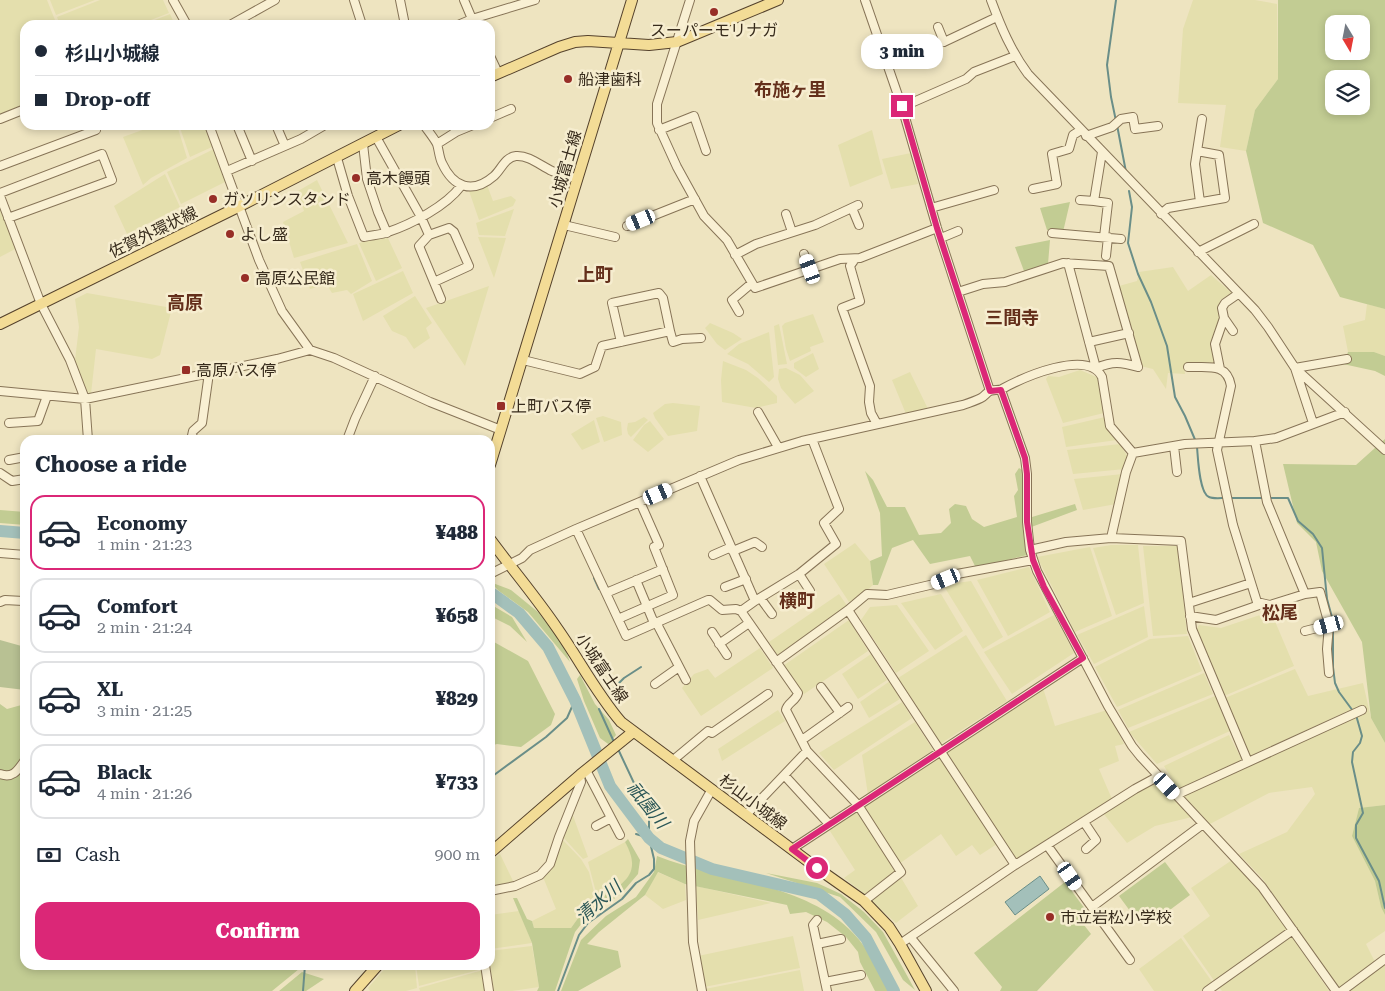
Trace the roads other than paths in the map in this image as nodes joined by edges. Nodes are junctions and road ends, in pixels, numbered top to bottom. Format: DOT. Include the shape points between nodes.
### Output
graph roads {
  1 [pos="174,0"];
  2 [pos="275,0"];
  3 [pos="354,0"];
  4 [pos="400,0"];
  5 [pos="464,0"];
  6 [pos="535,0"];
  7 [pos="632,0"];
  8 [pos="690,0"];
  9 [pos="778,0"];
  10 [pos="865,0"];
  11 [pos="991,0"];
  12 [pos="997,17"];
  13 [pos="184,20"];
  14 [pos="242,20"];
  15 [pos="360,20"];
  16 [pos="404,20"];
  17 [pos="472,20"];
  18 [pos="479,20"];
  19 [pos="938,27"];
  20 [pos="677,42"];
  21 [pos="619,43"];
  22 [pos="1015,56"];
  23 [pos="495,75"];
  24 [pos="902,106"];
  25 [pos="511,108"];
  26 [pos="20,111"];
  27 [pos="495,116"];
  28 [pos="0,119"];
  29 [pos="1202,119"];
  30 [pos="1158,126"];
  31 [pos="96,130"];
  32 [pos="211,130"];
  33 [pos="240,130"];
  34 [pos="278,130"];
  35 [pos="315,130"];
  36 [pos="389,130"];
  37 [pos="427,130"];
  38 [pos="453,130"];
  39 [pos="659,130"];
  40 [pos="1084,133"];
  41 [pos="376,137"];
  42 [pos="363,144"];
  43 [pos="437,144"];
  44 [pos="285,146"];
  45 [pos="706,151"];
  46 [pos="1196,151"];
  47 [pos="1102,152"];
  48 [pos="337,158"];
  49 [pos="252,160"];
  50 [pos="0,166"];
  51 [pos="227,171"];
  52 [pos="578,179"];
  53 [pos="461,186"];
  54 [pos="1033,189"];
  55 [pos="994,190"];
  56 [pos="0,195"];
  57 [pos="695,199"];
  58 [pos="1080,200"];
  59 [pos="1094,201"];
  60 [pos="1200,202"];
  61 [pos="240,206"];
  62 [pos="931,208"];
  63 [pos="786,214"];
  64 [pos="1162,214"];
  65 [pos="421,217"];
  66 [pos="8,218"];
  67 [pos="1254,224"];
  68 [pos="564,225"];
  69 [pos="859,225"];
  70 [pos="627,226"];
  71 [pos="937,228"];
  72 [pos="958,231"];
  73 [pos="792,232"];
  74 [pos="387,233"];
  75 [pos="1052,233"];
  76 [pos="430,235"];
  77 [pos="615,237"];
  78 [pos="1106,237"];
  79 [pos="941,238"];
  80 [pos="1122,239"];
  81 [pos="1198,252"];
  82 [pos="804,254"];
  83 [pos="735,255"];
  84 [pos="1106,256"];
  85 [pos="855,259"];
  86 [pos="1068,263"];
  87 [pos="810,269"];
  88 [pos="434,282"];
  89 [pos="752,283"];
  90 [pos="958,292"];
  91 [pos="1238,294"];
  92 [pos="441,299"];
  93 [pos="41,304"];
  94 [pos="739,312"];
  95 [pos="1224,318"];
  96 [pos="0,324"];
  97 [pos="670,331"];
  98 [pos="1233,332"];
  99 [pos="1129,333"];
  100 [pos="701,338"];
  101 [pos="621,342"];
  102 [pos="1089,342"];
  103 [pos="310,350"];
  104 [pos="1347,359"];
  105 [pos="523,360"];
  106 [pos="1188,367"];
  107 [pos="1096,368"];
  108 [pos="1295,368"];
  109 [pos="1220,369"];
  110 [pos="209,373"];
  111 [pos="375,376"];
  112 [pos="1001,390"];
  113 [pos="0,391"];
  114 [pos="990,391"];
  115 [pos="47,396"];
  116 [pos="85,399"];
  117 [pos="758,412"];
  118 [pos="1345,412"];
  119 [pos="9,423"];
  120 [pos="1313,423"];
  121 [pos="876,424"];
  122 [pos="501,430"];
  123 [pos="88,435"];
  124 [pos="192,435"];
  125 [pos="349,435"];
  126 [pos="812,439"];
  127 [pos="1255,442"];
  128 [pos="1218,443"];
  129 [pos="1174,446"];
  130 [pos="778,448"];
  131 [pos="495,449"];
  132 [pos="1385,450"];
  133 [pos="1133,453"];
  134 [pos="20,458"];
  135 [pos="9,460"];
  136 [pos="1177,472"];
  137 [pos="0,473"];
  138 [pos="700,476"];
  139 [pos="20,480"];
  140 [pos="640,502"];
  141 [pos="576,529"];
  142 [pos="1111,538"];
  143 [pos="495,546"];
  144 [pos="762,547"];
  145 [pos="1030,550"];
  146 [pos="733,551"];
  147 [pos="0,553"];
  148 [pos="20,554"];
  149 [pos="713,555"];
  150 [pos="1033,560"];
  151 [pos="509,565"];
  152 [pos="663,569"];
  153 [pos="495,572"];
  154 [pos="799,574"];
  155 [pos="746,579"];
  156 [pos="636,580"];
  157 [pos="1251,583"];
  158 [pos="725,587"];
  159 [pos="810,591"];
  160 [pos="606,593"];
  161 [pos="1304,594"];
  162 [pos="20,600"];
  163 [pos="758,600"];
  164 [pos="0,602"];
  165 [pos="1188,603"];
  166 [pos="1262,604"];
  167 [pos="647,607"];
  168 [pos="848,610"];
  169 [pos="741,611"];
  170 [pos="772,614"];
  171 [pos="1190,616"];
  172 [pos="618,619"];
  173 [pos="655,623"];
  174 [pos="749,623"];
  175 [pos="1329,625"];
  176 [pos="1305,631"];
  177 [pos="712,632"];
  178 [pos="719,644"];
  179 [pos="727,655"];
  180 [pos="1083,658"];
  181 [pos="776,662"];
  182 [pos="680,667"];
  183 [pos="1329,673"];
  184 [pos="686,680"];
  185 [pos="655,684"];
  186 [pos="822,687"];
  187 [pos="768,694"];
  188 [pos="848,707"];
  189 [pos="1357,712"];
  190 [pos="840,713"];
  191 [pos="633,732"];
  192 [pos="802,740"];
  193 [pos="807,751"];
  194 [pos="941,751"];
  195 [pos="672,761"];
  196 [pos="1248,762"];
  197 [pos="20,768"];
  198 [pos="583,772"];
  199 [pos="0,774"];
  200 [pos="785,776"];
  201 [pos="1159,776"];
  202 [pos="712,789"];
  203 [pos="1176,795"];
  204 [pos="858,805"];
  205 [pos="746,815"];
  206 [pos="611,818"];
  207 [pos="1084,822"];
  208 [pos="829,824"];
  209 [pos="1203,824"];
  210 [pos="596,826"];
  211 [pos="620,835"];
  212 [pos="1048,845"];
  213 [pos="495,849"];
  214 [pos="792,849"];
  215 [pos="1086,849"];
  216 [pos="1015,866"];
  217 [pos="495,890"];
  218 [pos="864,901"];
  219 [pos="1092,907"];
  220 [pos="817,920"];
  221 [pos="1293,930"];
  222 [pos="911,938"];
  223 [pos="842,939"];
  224 [pos="817,944"];
  225 [pos="900,944"];
  226 [pos="1385,959"];
  227 [pos="1130,960"];
  228 [pos="374,970"];
  229 [pos="487,970"];
  230 [pos="861,975"];
  231 [pos="825,982"];
  232 [pos="355,991"];
  233 [pos="489,991"];
  234 [pos="702,991"];
  235 [pos="827,991"];
  236 [pos="926,991"];
  237 [pos="954,991"];
  238 [pos="1207,991"];
  239 [pos="1336,991"];
  240 [pos="1342,991"];
  1 -- 13 [label="street"];
  2 -- 14 [label="street"];
  3 -- 15 [label="street"];
  4 -- 16 [label="street"];
  5 -- 17 [label="street"];
  6 -- 18 [label="street"];
  7 -- 21 [label="main road"];
  8 -- 20 [label="street"];
  9 -- 20 [label="main road"];
  10 -- 24 [label="street"];
  11 -- 12 [label="street"];
  12 -- 19 [label="street" via="944,42"];
  12 -- 22 [label="street"];
  20 -- 21 [label="main road" via="656,45"];
  20 -- 39 [label="street" via="657,104"];
  21 -- 23 [label="main road" via="575,42"];
  21 -- 52 [label="main road, 小城富士線"];
  22 -- 24 [label="street"];
  22 -- 40 [label="street"];
  24 -- 62 [label="street"];
  25 -- 27 [label="street"];
  26 -- 28 [label="street"];
  29 -- 46 [label="street"];
  30 -- 40 [label="street" via="1134,129 1133,117 1121,119 1112,127"];
  31 -- 50 [label="street"];
  32 -- 51 [label="street"];
  33 -- 49 [label="street"];
  34 -- 44 [label="street"];
  35 -- 44 [label="street"];
  36 -- 41 [label="main road, 佐賀外環状線"];
  37 -- 43 [label="street"];
  38 -- 43 [label="street"];
  39 -- 45 [label="street" via="694,116"];
  39 -- 57 [label="street"];
  40 -- 47 [label="street"];
  40 -- 54 [label="street" via="1073,135 1069,149 1052,154 1057,184"];
  41 -- 42 [label="main road, 佐賀外環状線"];
  41 -- 65 [label="street"];
  42 -- 48 [label="main road, 佐賀外環状線"];
  42 -- 74 [label="street" via="367,179"];
  43 -- 53 [label="street" via="442,164"];
  44 -- 49 [label="street"];
  46 -- 60 [label="street" via="1194,164"];
  46 -- 60 [label="street" via="1219,155 1225,198"];
  47 -- 59 [label="street"];
  47 -- 64 [label="street"];
  48 -- 61 [label="main road, 佐賀外環状線"];
  48 -- 74 [label="street" via="364,237"];
  49 -- 51 [label="street"];
  51 -- 61 [label="street"];
  52 -- 53 [label="street" via="518,156 507,161 493,177 472,187"];
  52 -- 68 [label="main road, 小城富士線"];
  53 -- 65 [label="street" via="444,204"];
  55 -- 62 [label="street"];
  56 -- 66 [label="street"];
  56 -- 66 [label="street" via="102,154 112,180"];
  57 -- 70 [label="street"];
  57 -- 83 [label="street" via="704,216 727,240"];
  58 -- 59 [label="street"];
  59 -- 78 [label="street" via="1108,204"];
  60 -- 64 [label="street" via="1168,208"];
  61 -- 93 [label="main road, 佐賀外環状線"];
  61 -- 103 [label="street" via="282,311"];
  62 -- 71 [label="street"];
  63 -- 73 [label="street"];
  64 -- 81 [label="street"];
  65 -- 74 [label="street"];
  65 -- 76 [label="street"];
  66 -- 93 [label="street"];
  67 -- 81 [label="street"];
  68 -- 77 [label="street"];
  68 -- 105 [label="main road, 小城富士線"];
  69 -- 73 [label="street" via="855,207"];
  71 -- 79 [label="street"];
  71 -- 85 [label="street"];
  72 -- 79 [label="street"];
  73 -- 83 [label="street"];
  75 -- 78 [label="street"];
  76 -- 88 [label="street" via="418,246"];
  76 -- 88 [label="street" via="449,228 470,266"];
  78 -- 80 [label="street"];
  78 -- 84 [label="street"];
  79 -- 90 [label="street"];
  81 -- 91 [label="street"];
  82 -- 87 [label="street"];
  83 -- 89 [label="street"];
  85 -- 87 [label="street" via="840,259"];
  85 -- 121 [label="street" via="850,266 860,301 842,308 870,386 869,402"];
  86 -- 90 [label="street"];
  86 -- 99 [label="street" via="1110,266"];
  86 -- 102 [label="street"];
  87 -- 89 [label="street" via="754,288"];
  88 -- 92 [label="street"];
  89 -- 94 [label="street" via="732,300"];
  90 -- 114 [label="street"];
  91 -- 95 [label="street" via="1222,308"];
  91 -- 108 [label="street" via="1255,310"];
  93 -- 96 [label="main road, 佐賀外環状線"];
  93 -- 116 [label="street" via="70,360"];
  95 -- 98 [label="street"];
  95 -- 109 [label="street" via="1214,344"];
  97 -- 100 [label="street" via="672,342"];
  97 -- 101 [label="street"];
  97 -- 101 [label="street" via="659,293 612,303"];
  99 -- 102 [label="street"];
  99 -- 107 [label="street" via="1138,368 1108,362"];
  101 -- 105 [label="street" via="602,346 595,367 580,374"];
  102 -- 107 [label="street"];
  103 -- 110 [label="street"];
  103 -- 111 [label="street"];
  104 -- 108 [label="street"];
  105 -- 122 [label="main road, 小城富士線"];
  106 -- 109 [label="street"];
  107 -- 112 [label="street" via="1068,365 1012,383"];
  107 -- 133 [label="street" via="1102,377 1110,426"];
  108 -- 118 [label="street"];
  108 -- 120 [label="street"];
  109 -- 128 [label="street" via="1226,372 1231,386"];
  110 -- 116 [label="street"];
  110 -- 124 [label="street" via="202,423"];
  111 -- 122 [label="street"];
  111 -- 125 [label="street"];
  112 -- 114 [label="street"];
  112 -- 145 [label="street" via="1025,458"];
  113 -- 115 [label="street"];
  114 -- 121 [label="street" via="963,406"];
  115 -- 116 [label="street"];
  115 -- 119 [label="street" via="38,421"];
  116 -- 123 [label="street"];
  117 -- 130 [label="street"];
  118 -- 120 [label="street"];
  118 -- 132 [label="street"];
  120 -- 127 [label="street" via="1276,438"];
  121 -- 126 [label="street"];
  122 -- 131 [label="main road, 小城富士線"];
  126 -- 130 [label="street"];
  126 -- 154 [label="street" via="839,509 824,523 836,544"];
  127 -- 128 [label="street"];
  127 -- 161 [label="street" via="1266,498"];
  128 -- 129 [label="street"];
  128 -- 157 [label="street" via="1227,498"];
  129 -- 133 [label="street"];
  129 -- 136 [label="street"];
  130 -- 138 [label="street"];
  133 -- 142 [label="street"];
  134 -- 135 [label="street"];
  137 -- 139 [label="street" via="12,481"];
  138 -- 140 [label="street"];
  138 -- 146 [label="street"];
  140 -- 141 [label="street"];
  140 -- 152 [label="street" via="659,544 654,547"];
  141 -- 151 [label="street" via="530,550"];
  141 -- 160 [label="street"];
  142 -- 145 [label="street" via="1066,542"];
  142 -- 165 [label="street" via="1181,541"];
  143 -- 151 [label="main road, 小城富士線"];
  144 -- 146 [label="street" via="755,542"];
  145 -- 150 [label="street"];
  146 -- 149 [label="street" via="729,548"];
  146 -- 155 [label="street"];
  147 -- 148 [label="street"];
  150 -- 168 [label="street" via="957,574 934,584 887,595 867,594"];
  150 -- 180 [label="street"];
  151 -- 153 [label="street"];
  151 -- 191 [label="main road, 小城富士線" via="556,627 606,705"];
  152 -- 156 [label="street"];
  152 -- 167 [label="street" via="673,595"];
  154 -- 159 [label="street"];
  154 -- 163 [label="street"];
  155 -- 158 [label="street"];
  155 -- 163 [label="street"];
  156 -- 160 [label="street"];
  156 -- 167 [label="street"];
  157 -- 165 [label="street"];
  157 -- 166 [label="street" via="1257,602"];
  160 -- 172 [label="street"];
  161 -- 166 [label="street" via="1270,605"];
  161 -- 175 [label="street" via="1320,592"];
  162 -- 164 [label="street"];
  163 -- 169 [label="street"];
  163 -- 170 [label="street"];
  165 -- 171 [label="street"];
  166 -- 171 [label="street" via="1216,620"];
  167 -- 172 [label="street"];
  167 -- 173 [label="street"];
  168 -- 181 [label="street"];
  168 -- 194 [label="street"];
  169 -- 173 [label="street" via="722,610 708,600"];
  169 -- 174 [label="street"];
  171 -- 196 [label="street" via="1193,635"];
  172 -- 173 [label="street" via="626,636"];
  173 -- 182 [label="street"];
  174 -- 178 [label="street"];
  174 -- 181 [label="street"];
  175 -- 176 [label="street"];
  175 -- 183 [label="street"];
  177 -- 178 [label="street"];
  178 -- 179 [label="street"];
  180 -- 194 [label="street"];
  180 -- 201 [label="street" via="1132,746"];
  181 -- 192 [label="street" via="798,693 786,710"];
  182 -- 184 [label="street"];
  182 -- 185 [label="street"];
  186 -- 190 [label="street"];
  187 -- 195 [label="street" via="712,733 708,731"];
  188 -- 190 [label="street"];
  189 -- 196 [label="street"];
  190 -- 192 [label="street"];
  191 -- 195 [label="main road, 杉山小城線"];
  191 -- 198 [label="main road"];
  192 -- 193 [label="street"];
  193 -- 200 [label="street"];
  193 -- 204 [label="street"];
  194 -- 204 [label="street"];
  194 -- 216 [label="street"];
  195 -- 202 [label="main road, 杉山小城線"];
  196 -- 203 [label="street"];
  197 -- 199 [label="street" via="13,775 6,777"];
  198 -- 206 [label="street"];
  198 -- 213 [label="main road"];
  198 -- 217 [label="street" via="550,864 540,875 515,886"];
  200 -- 205 [label="street"];
  200 -- 208 [label="street"];
  201 -- 203 [label="street"];
  201 -- 207 [label="street"];
  202 -- 205 [label="main road, 杉山小城線"];
  202 -- 234 [label="street" via="694,821 690,841 692,942"];
  203 -- 209 [label="street"];
  204 -- 208 [label="street"];
  204 -- 218 [label="street" via="901,872"];
  205 -- 214 [label="main road, 杉山小城線"];
  206 -- 210 [label="street"];
  206 -- 211 [label="street"];
  207 -- 212 [label="street"];
  207 -- 215 [label="street" via="1096,840"];
  208 -- 214 [label="street"];
  209 -- 219 [label="street"];
  209 -- 221 [label="street" via="1262,887"];
  212 -- 216 [label="street"];
  212 -- 219 [label="street"];
  214 -- 218 [label="main road, 杉山小城線"];
  216 -- 222 [label="street"];
  218 -- 225 [label="main road, 杉山小城線" via="880,916"];
  219 -- 227 [label="street"];
  220 -- 224 [label="street" via="813,926"];
  221 -- 238 [label="street"];
  221 -- 239 [label="street"];
  222 -- 225 [label="street"];
  222 -- 237 [label="street"];
  223 -- 224 [label="street"];
  224 -- 231 [label="street"];
  225 -- 236 [label="main road, 杉山小城線"];
  226 -- 240 [label="street"];
  228 -- 232 [label="main road"];
  229 -- 233 [label="street"];
  230 -- 231 [label="street"];
  231 -- 235 [label="street"];
}
